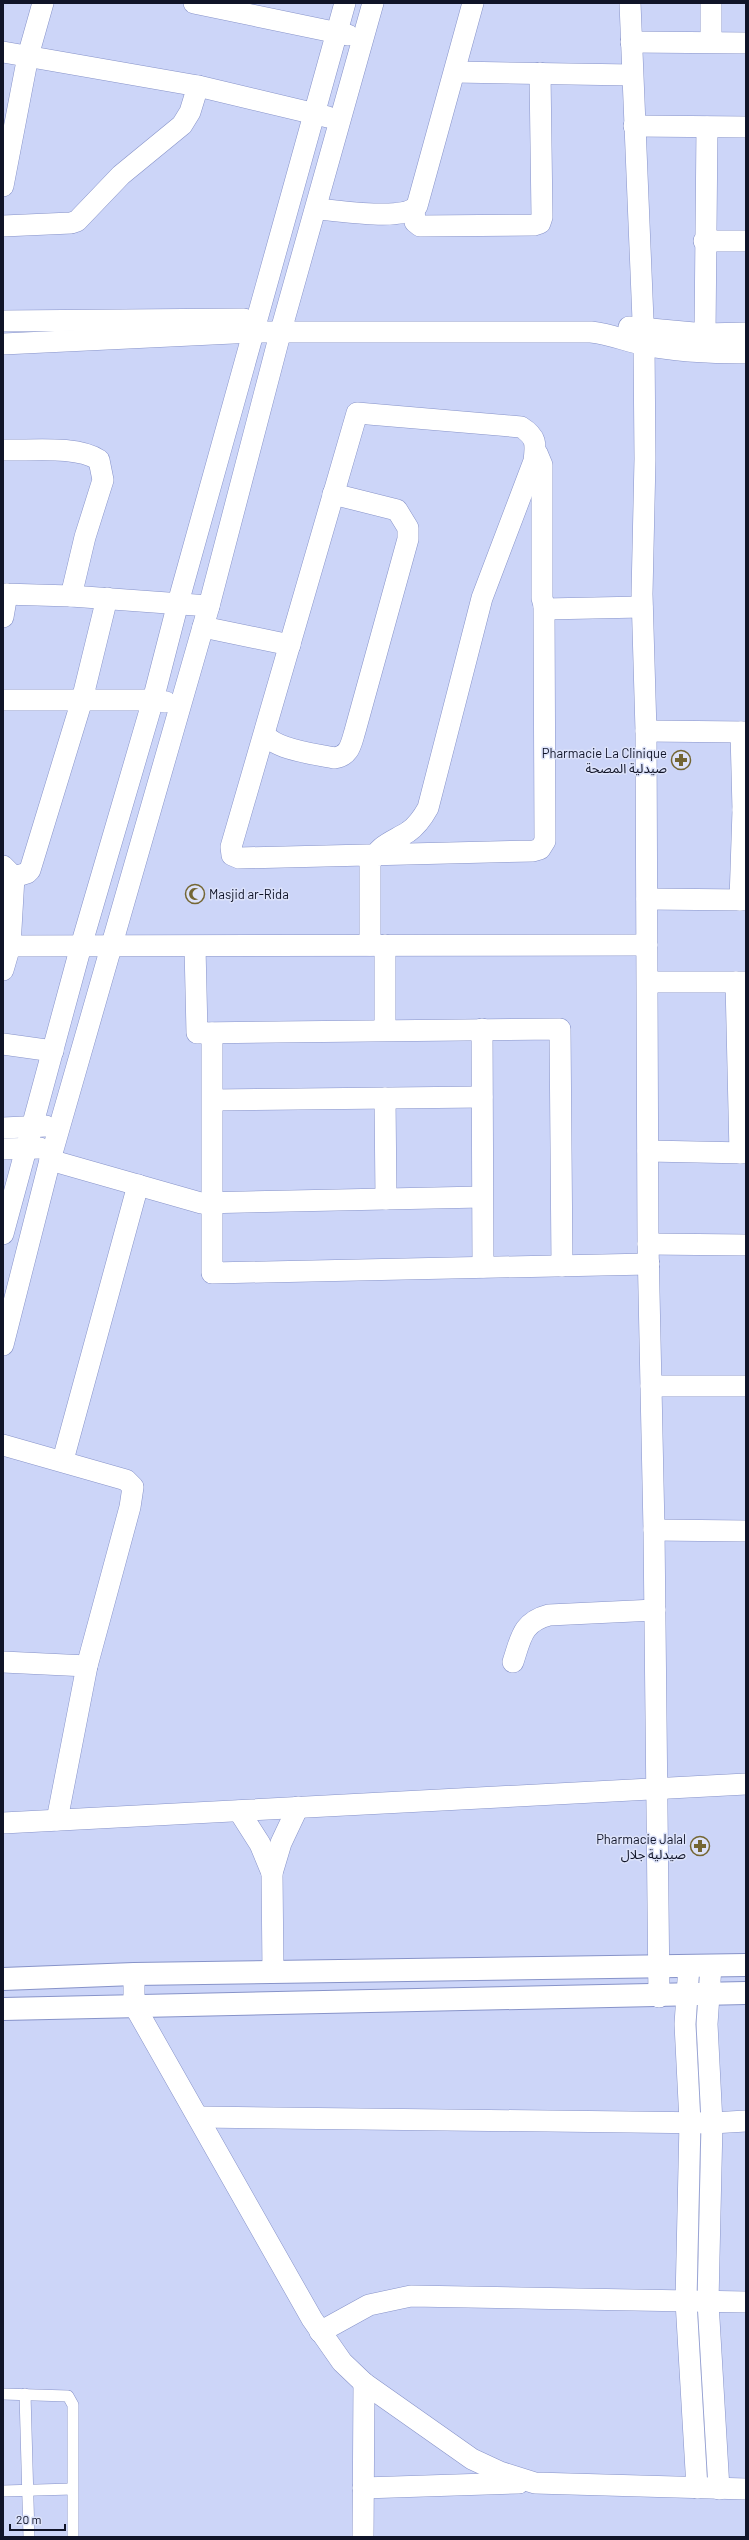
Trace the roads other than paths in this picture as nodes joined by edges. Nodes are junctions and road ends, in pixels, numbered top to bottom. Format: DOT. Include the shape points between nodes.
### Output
graph roads {
  1 [pos="43,3"];
  2 [pos="194,3"];
  3 [pos="345,3"];
  4 [pos="373,3"];
  5 [pos="473,3"];
  6 [pos="630,3"];
  7 [pos="711,3"];
  8 [pos="272,10"];
  9 [pos="336,33"];
  10 [pos="362,38"];
  11 [pos="631,42"];
  12 [pos="711,42"];
  13 [pos="746,43"];
  14 [pos="3,52"];
  15 [pos="28,56"];
  16 [pos="455,72"];
  17 [pos="540,73"];
  18 [pos="632,75"];
  19 [pos="198,86"];
  20 [pos="314,113"];
  21 [pos="341,122"];
  22 [pos="634,126"];
  23 [pos="707,126"];
  24 [pos="746,127"];
  25 [pos="3,186"];
  26 [pos="316,209"];
  27 [pos="414,209"];
  28 [pos="3,226"];
  29 [pos="704,241"];
  30 [pos="746,241"];
  31 [pos="3,321"];
  32 [pos="256,326"];
  33 [pos="282,327"];
  34 [pos="746,333"];
  35 [pos="705,334"];
  36 [pos="643,337"];
  37 [pos="3,344"];
  38 [pos="746,353"];
  39 [pos="536,448"];
  40 [pos="3,450"];
  41 [pos="333,494"];
  42 [pos="5,594"];
  43 [pos="71,596"];
  44 [pos="107,598"];
  45 [pos="178,603"];
  46 [pos="209,606"];
  47 [pos="544,607"];
  48 [pos="642,607"];
  49 [pos="3,617"];
  50 [pos="203,626"];
  51 [pos="290,645"];
  52 [pos="3,700"];
  53 [pos="82,700"];
  54 [pos="153,700"];
  55 [pos="181,705"];
  56 [pos="646,731"];
  57 [pos="743,732"];
  58 [pos="266,734"];
  59 [pos="744,810"];
  60 [pos="374,856"];
  61 [pos="8,872"];
  62 [pos="647,899"];
  63 [pos="743,900"];
  64 [pos="377,945"];
  65 [pos="647,945"];
  66 [pos="7,946"];
  67 [pos="81,946"];
  68 [pos="111,946"];
  69 [pos="195,947"];
  70 [pos="3,970"];
  71 [pos="648,982"];
  72 [pos="741,982"];
  73 [pos="482,1029"];
  74 [pos="385,1030"];
  75 [pos="212,1033"];
  76 [pos="3,1044"];
  77 [pos="53,1051"];
  78 [pos="743,1070"];
  79 [pos="482,1097"];
  80 [pos="385,1098"];
  81 [pos="213,1100"];
  82 [pos="60,1126"];
  83 [pos="32,1127"];
  84 [pos="3,1128"];
  85 [pos="27,1148"];
  86 [pos="3,1149"];
  87 [pos="648,1151"];
  88 [pos="743,1153"];
  89 [pos="52,1154"];
  90 [pos="138,1185"];
  91 [pos="482,1197"];
  92 [pos="386,1199"];
  93 [pos="212,1203"];
  94 [pos="5,1222"];
  95 [pos="746,1245"];
  96 [pos="648,1254"];
  97 [pos="562,1266"];
  98 [pos="482,1267"];
  99 [pos="3,1345"];
  100 [pos="651,1386"];
  101 [pos="746,1386"];
  102 [pos="3,1445"];
  103 [pos="62,1460"];
  104 [pos="654,1530"];
  105 [pos="746,1531"];
  106 [pos="655,1610"];
  107 [pos="3,1662"];
  108 [pos="512,1662"];
  109 [pos="87,1666"];
  110 [pos="746,1784"];
  111 [pos="656,1788"];
  112 [pos="298,1807"];
  113 [pos="238,1811"];
  114 [pos="57,1820"];
  115 [pos="3,1823"];
  116 [pos="272,1873"];
  117 [pos="746,1965"];
  118 [pos="658,1966"];
  119 [pos="689,1966"];
  120 [pos="711,1966"];
  121 [pos="273,1972"];
  122 [pos="134,1974"];
  123 [pos="3,1979"];
  124 [pos="746,1993"];
  125 [pos="708,1994"];
  126 [pos="686,1995"];
  127 [pos="659,1996"];
  128 [pos="134,2005"];
  129 [pos="3,2009"];
  130 [pos="198,2117"];
  131 [pos="746,2121"];
  132 [pos="690,2122"];
  133 [pos="712,2122"];
  134 [pos="686,2301"];
  135 [pos="708,2302"];
  136 [pos="746,2302"];
  137 [pos="320,2332"];
  138 [pos="364,2383"];
  139 [pos="3,2394"];
  140 [pos="25,2394"];
  141 [pos="536,2483"];
  142 [pos="363,2488"];
  143 [pos="697,2488"];
  144 [pos="72,2489"];
  145 [pos="719,2489"];
  146 [pos="746,2489"];
  147 [pos="28,2490"];
  148 [pos="3,2491"];
  149 [pos="29,2537"];
  150 [pos="73,2537"];
  151 [pos="363,2537"];
  1 -- 15 [label="street"];
  2 -- 8 [label="street"];
  3 -- 9 [label="street"];
  4 -- 10 [label="street"];
  5 -- 16 [label="street"];
  6 -- 11 [label="street"];
  7 -- 12 [label="street"];
  8 -- 9 [label="street"];
  9 -- 10 [label="street"];
  9 -- 20 [label="street"];
  10 -- 21 [label="street"];
  11 -- 12 [label="street"];
  11 -- 18 [label="street"];
  12 -- 13 [label="street"];
  14 -- 15 [label="street"];
  15 -- 19 [label="street"];
  15 -- 25 [label="street"];
  16 -- 17 [label="street"];
  16 -- 27 [label="street" via="421,195"];
  17 -- 18 [label="street"];
  17 -- 27 [label="street" via="540,223 420,226 414,222"];
  18 -- 22 [label="street"];
  19 -- 20 [label="street"];
  19 -- 28 [label="street" via="190,112 182,125 121,175 77,221"];
  20 -- 21 [label="street"];
  20 -- 32 [label="street"];
  21 -- 26 [label="street"];
  22 -- 23 [label="street"];
  22 -- 36 [label="street"];
  23 -- 24 [label="street"];
  23 -- 29 [label="street"];
  26 -- 27 [label="street" via="392,214 406,213"];
  26 -- 33 [label="street"];
  29 -- 30 [label="street"];
  29 -- 35 [label="street"];
  31 -- 32 [label="street"];
  32 -- 33 [label="street"];
  32 -- 37 [label="street"];
  32 -- 45 [label="street"];
  33 -- 36 [label="street" via="591,332"];
  33 -- 46 [label="street"];
  34 -- 35 [label="street"];
  35 -- 36 [label="street"];
  36 -- 38 [label="street" via="704,353"];
  36 -- 48 [label="street" via="645,459"];
  39 -- 41 [label="street" via="536,440 532,433 521,427 357,413"];
  39 -- 47 [label="street" via="542,465"];
  39 -- 60 [label="street" via="534,461 482,598 428,808 421,820 408,832 391,840"];
  40 -- 43 [label="street" via="77,452 89,454 99,460 103,480 85,536"];
  41 -- 51 [label="street"];
  41 -- 58 [label="street" via="397,510 408,528 408,539 355,731 348,752 342,757 334,758 281,746 269,740"];
  42 -- 43 [label="street"];
  42 -- 49 [label="street"];
  43 -- 44 [label="street"];
  44 -- 45 [label="street"];
  44 -- 53 [label="street"];
  45 -- 46 [label="street"];
  45 -- 54 [label="street"];
  46 -- 50 [label="street"];
  47 -- 48 [label="street" via="550,610"];
  47 -- 60 [label="street" via="545,841 540,849"];
  48 -- 56 [label="street"];
  50 -- 51 [label="street"];
  50 -- 55 [label="street"];
  51 -- 58 [label="street"];
  52 -- 53 [label="street"];
  53 -- 54 [label="street"];
  53 -- 61 [label="street" via="30,870 27,873"];
  54 -- 55 [label="street"];
  54 -- 67 [label="street"];
  55 -- 68 [label="street"];
  56 -- 57 [label="street"];
  56 -- 62 [label="street"];
  57 -- 59 [label="street"];
  58 -- 60 [label="street" via="231,848 232,855 239,858"];
  59 -- 63 [label="street"];
  60 -- 64 [label="street" via="370,864"];
  61 -- 66 [label="street"];
  62 -- 63 [label="street"];
  62 -- 65 [label="street"];
  64 -- 65 [label="street"];
  64 -- 69 [label="street"];
  64 -- 74 [label="street"];
  65 -- 71 [label="street"];
  66 -- 67 [label="street"];
  66 -- 70 [label="street"];
  67 -- 68 [label="street"];
  67 -- 77 [label="street"];
  68 -- 69 [label="street"];
  68 -- 82 [label="street"];
  69 -- 75 [label="street" via="197,1033"];
  71 -- 72 [label="street"];
  71 -- 87 [label="street"];
  72 -- 78 [label="street"];
  73 -- 74 [label="street"];
  73 -- 79 [label="street"];
  73 -- 97 [label="street" via="560,1029"];
  74 -- 75 [label="street"];
  75 -- 81 [label="street"];
  76 -- 77 [label="street"];
  77 -- 83 [label="street"];
  78 -- 88 [label="street"];
  79 -- 80 [label="street"];
  79 -- 91 [label="street"];
  80 -- 81 [label="street"];
  80 -- 92 [label="street"];
  81 -- 93 [label="street"];
  82 -- 83 [label="street"];
  82 -- 89 [label="street"];
  83 -- 84 [label="street"];
  83 -- 85 [label="street"];
  85 -- 86 [label="street"];
  85 -- 89 [label="street"];
  85 -- 94 [label="street"];
  87 -- 88 [label="street"];
  87 -- 96 [label="street"];
  89 -- 90 [label="street"];
  89 -- 99 [label="street"];
  90 -- 93 [label="street" via="201,1203"];
  90 -- 103 [label="street"];
  91 -- 92 [label="street"];
  91 -- 98 [label="street"];
  92 -- 93 [label="street"];
  93 -- 98 [label="street" via="212,1273"];
  95 -- 96 [label="street"];
  96 -- 97 [label="street"];
  96 -- 100 [label="street"];
  97 -- 98 [label="street"];
  100 -- 101 [label="street"];
  100 -- 104 [label="street"];
  102 -- 103 [label="street"];
  103 -- 109 [label="street" via="126,1480 133,1487 130,1507"];
  104 -- 105 [label="street"];
  104 -- 106 [label="street"];
  106 -- 108 [label="street" via="538,1618 528,1625 523,1633"];
  106 -- 111 [label="street"];
  107 -- 109 [label="street"];
  109 -- 114 [label="street"];
  110 -- 111 [label="street"];
  111 -- 112 [label="street"];
  111 -- 118 [label="street"];
  112 -- 113 [label="street"];
  112 -- 116 [label="street" via="281,1843"];
  113 -- 114 [label="street"];
  113 -- 116 [label="street" via="260,1844"];
  114 -- 115 [label="street"];
  116 -- 121 [label="street"];
  117 -- 120 [label="main road"];
  118 -- 119 [label="main road"];
  118 -- 121 [label="main road"];
  118 -- 127 [label="street"];
  119 -- 120 [label="main road"];
  119 -- 126 [label="street"];
  120 -- 125 [label="street"];
  121 -- 122 [label="main road"];
  122 -- 123 [label="main road"];
  122 -- 128 [label="street"];
  124 -- 125 [label="main road"];
  125 -- 126 [label="main road"];
  125 -- 133 [label="street"];
  126 -- 127 [label="main road"];
  126 -- 132 [label="street"];
  127 -- 128 [label="main road"];
  128 -- 129 [label="main road"];
  128 -- 130 [label="street"];
  130 -- 132 [label="street"];
  130 -- 137 [label="street"];
  131 -- 133 [label="street"];
  132 -- 133 [label="street"];
  132 -- 134 [label="street"];
  133 -- 135 [label="street"];
  134 -- 135 [label="street"];
  134 -- 137 [label="street" via="411,2296 369,2305"];
  134 -- 143 [label="street"];
  135 -- 136 [label="street"];
  135 -- 145 [label="street"];
  137 -- 138 [label="street" via="342,2362"];
  138 -- 141 [label="street" via="472,2459 500,2472"];
  138 -- 142 [label="street"];
  139 -- 140 [label="lane"];
  140 -- 144 [label="lane" via="68,2396 73,2405"];
  140 -- 147 [label="lane"];
  141 -- 142 [label="street"];
  141 -- 143 [label="street"];
  142 -- 151 [label="street"];
  143 -- 145 [label="street"];
  144 -- 147 [label="lane"];
  144 -- 150 [label="lane"];
  145 -- 146 [label="street"];
  147 -- 148 [label="lane"];
  147 -- 149 [label="lane"];
}
